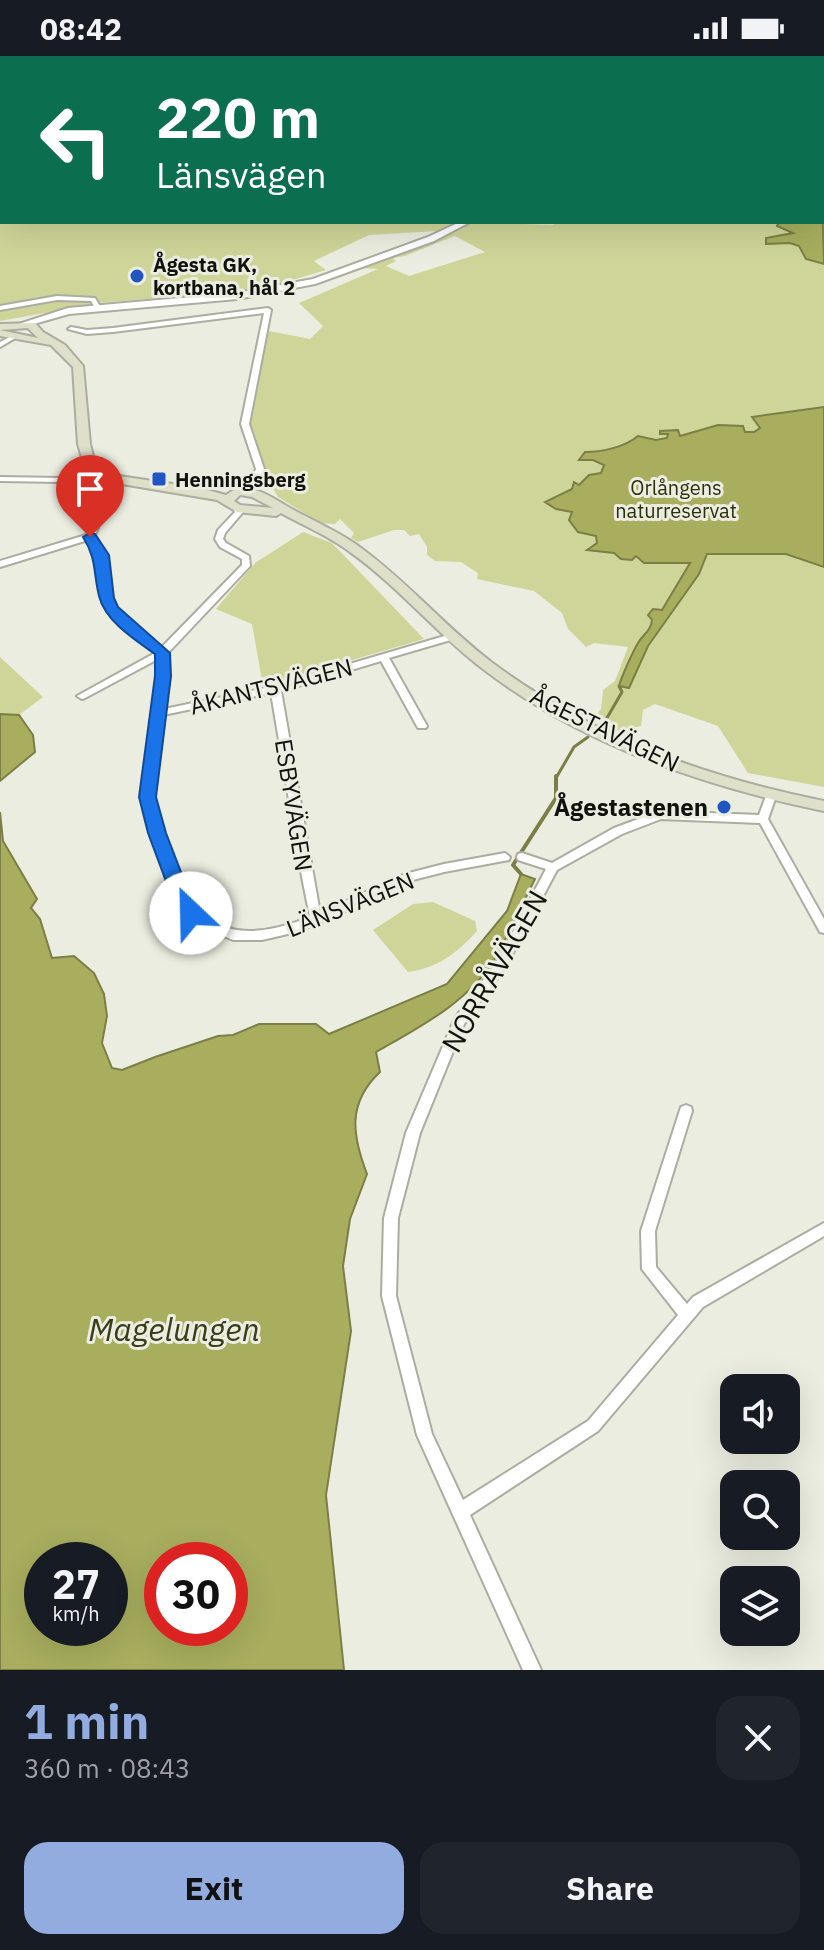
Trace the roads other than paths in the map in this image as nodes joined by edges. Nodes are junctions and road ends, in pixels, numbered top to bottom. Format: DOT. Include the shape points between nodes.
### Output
graph roads {
  1 [pos="462,224"];
  2 [pos="0,308"];
  3 [pos="98,308"];
  4 [pos="54,314"];
  5 [pos="36,328"];
  6 [pos="71,329"];
  7 [pos="11,331"];
  8 [pos="0,345"];
  9 [pos="61,347"];
  10 [pos="0,479"];
  11 [pos="61,480"];
  12 [pos="255,495"];
  13 [pos="236,503"];
  14 [pos="297,517"];
  15 [pos="0,564"];
  16 [pos="451,637"];
  17 [pos="162,653"];
  18 [pos="384,657"];
  19 [pos="276,689"];
  20 [pos="82,696"];
  21 [pos="158,713"];
  22 [pos="422,726"];
  23 [pos="771,796"];
  24 [pos="824,806"];
  25 [pos="763,819"];
  26 [pos="505,857"];
  27 [pos="522,857"];
  28 [pos="553,867"];
  29 [pos="316,919"];
  30 [pos="824,929"];
  31 [pos="686,1111"];
  32 [pos="824,1229"];
  33 [pos="687,1315"];
  34 [pos="461,1511"];
  35 [pos="532,1670"];
  1 -- 3 [label="street" via="315,281 237,296"];
  2 -- 3 [label="street" via="71,297 93,299"];
  3 -- 4 [label="street"];
  4 -- 5 [label="street"];
  4 -- 7 [label="street"];
  5 -- 7 [label="main road"];
  5 -- 9 [label="main road, ÅGESTAVÄGEN"];
  6 -- 12 [label="street" via="126,329 268,310 245,424 260,469"];
  7 -- 8 [label="street"];
  7 -- 9 [label="main road"];
  9 -- 13 [label="main road, ÅGESTAVÄGEN" via="78,366 84,444 94,467 116,479"];
  10 -- 11 [label="street"];
  12 -- 13 [label="main road"];
  12 -- 13 [label="main road" via="258,503"];
  12 -- 14 [label="main road, ÅGESTAVÄGEN"];
  13 -- 14 [label="main road, ÅGESTAVÄGEN"];
  13 -- 17 [label="street" via="239,512 219,539 246,558 246,566"];
  14 -- 16 [label="main road, ÅGESTAVÄGEN" via="365,557"];
  15 -- 17 [label="street" via="92,532 112,609"];
  16 -- 18 [label="street, ÅKANTSVÄGEN"];
  16 -- 23 [label="main road, ÅGESTAVÄGEN" via="517,685 589,727 679,766"];
  17 -- 20 [label="street"];
  17 -- 21 [label="street, LÄNSVÄGEN"];
  18 -- 19 [label="street, ÅKANTSVÄGEN"];
  18 -- 22 [label="street, ÅKANTSVÄGEN"];
  19 -- 21 [label="street, ÅKANTSVÄGEN"];
  19 -- 29 [label="street, ESBYVÄGEN"];
  21 -- 29 [label="street, LÄNSVÄGEN" via="149,811 191,913 233,937 258,937"];
  23 -- 24 [label="main road, ÅGESTAVÄGEN"];
  23 -- 25 [label="street"];
  25 -- 28 [label="street, NORRÅVÄGEN" via="660,815"];
  25 -- 30 [label="street"];
  26 -- 29 [label="street, LÄNSVÄGEN" via="409,877"];
  27 -- 28 [label="street"];
  28 -- 34 [label="street, NORRÅVÄGEN" via="502,963 459,1022 413,1133 391,1218 389,1296 425,1435"];
  31 -- 33 [label="street" via="647,1249 649,1269"];
  32 -- 33 [label="street" via="698,1302"];
  33 -- 34 [label="street" via="593,1426"];
  34 -- 35 [label="street, NORRÅVÄGEN"];
}
